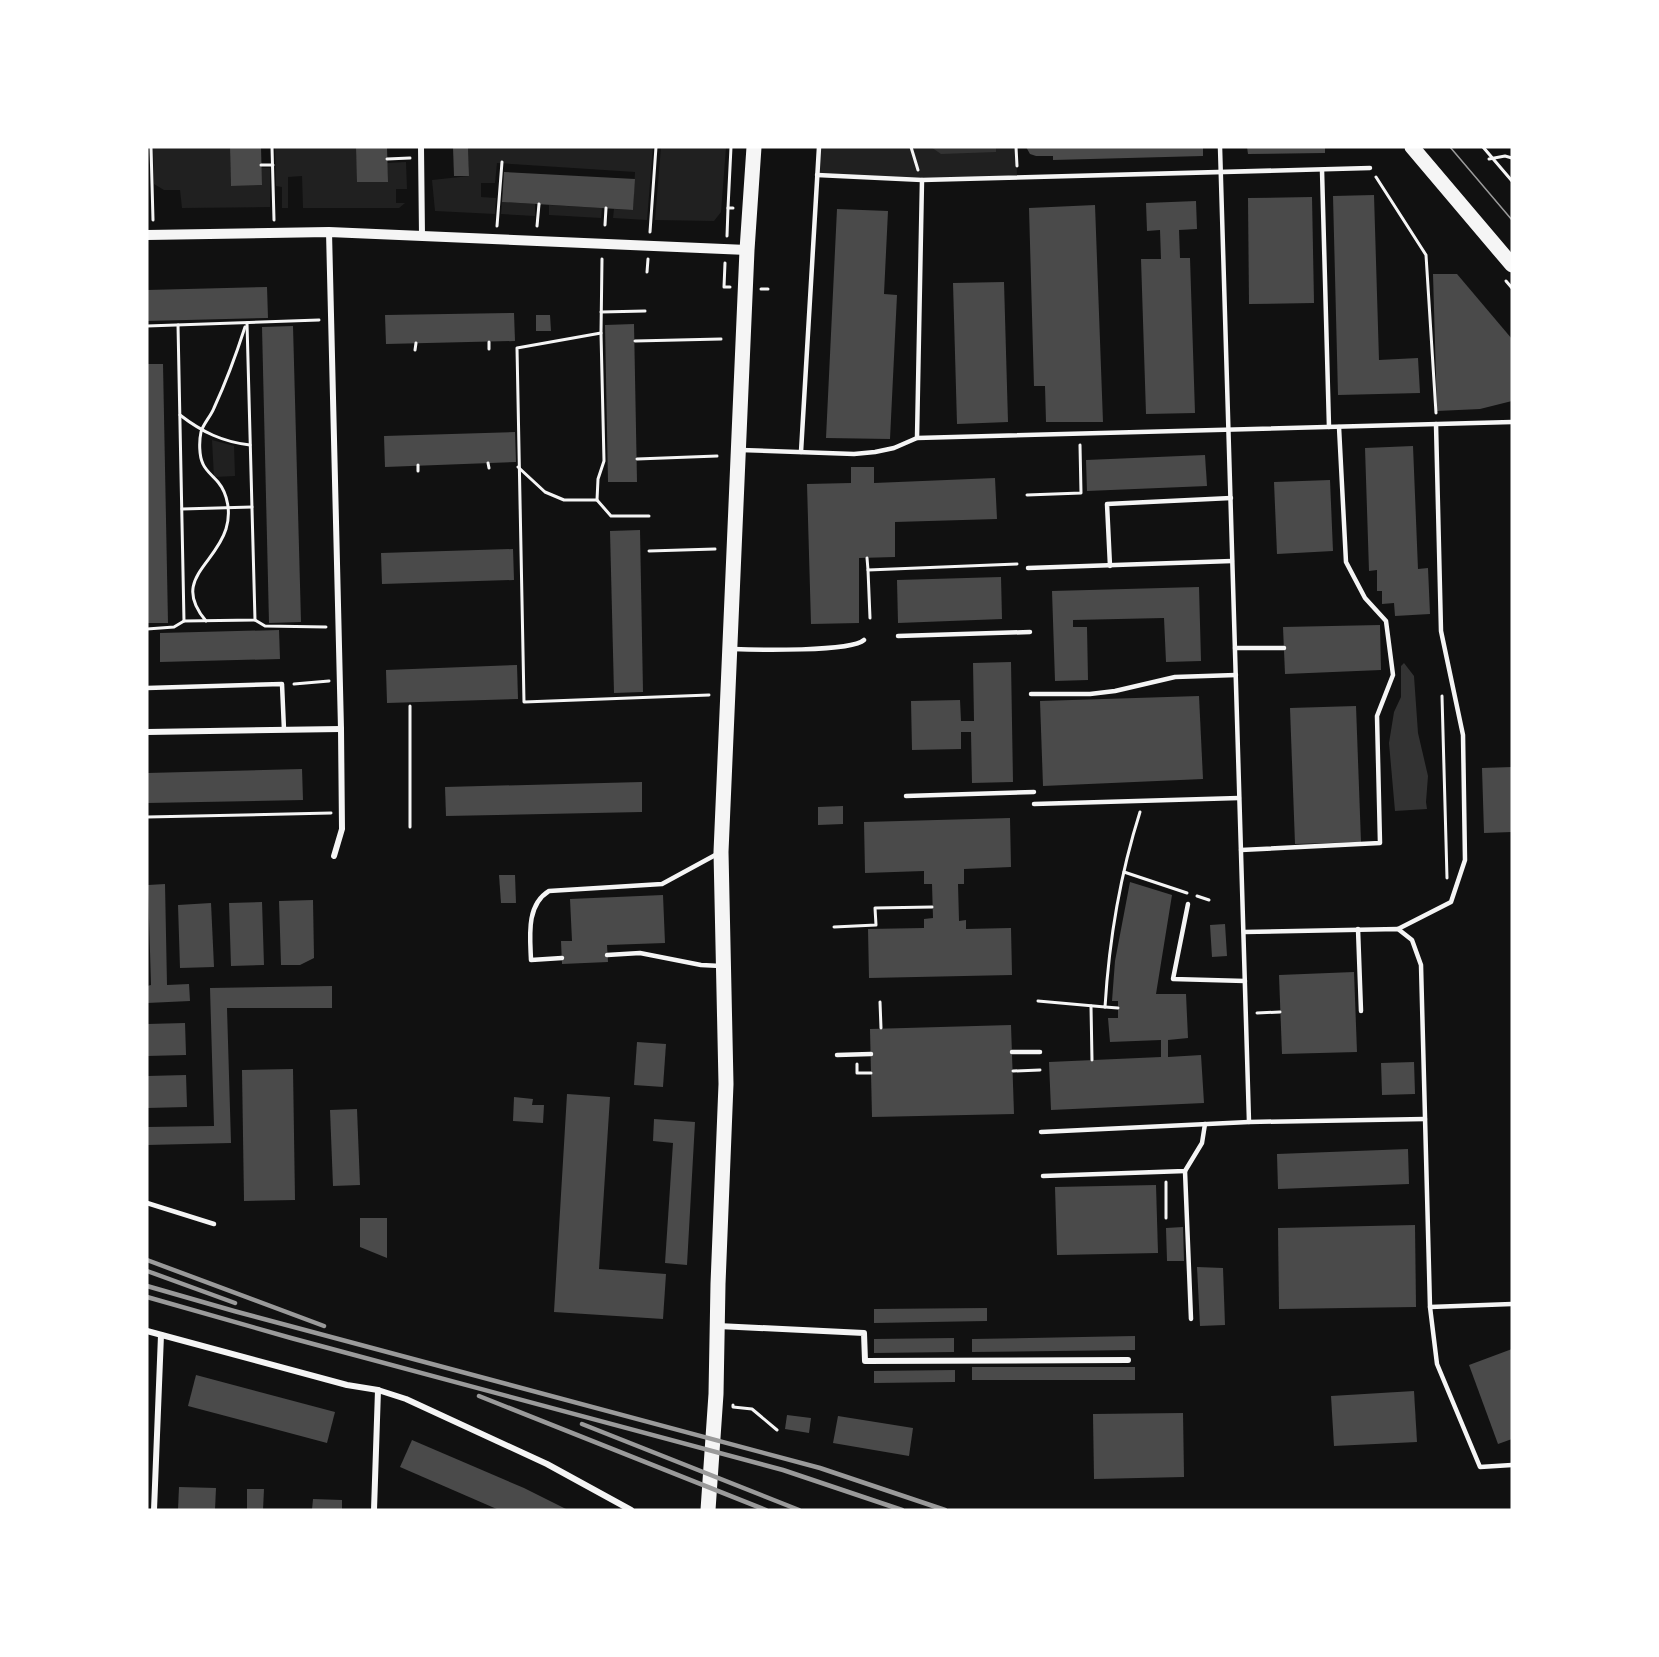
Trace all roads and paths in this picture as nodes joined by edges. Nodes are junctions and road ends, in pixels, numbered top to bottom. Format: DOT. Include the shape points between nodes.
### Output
graph roads {
  1 [pos="151,147"];
  2 [pos="273,147"];
  3 [pos="421,147"];
  4 [pos="657,147"];
  5 [pos="731,147"];
  6 [pos="754,147"];
  7 [pos="819,147"];
  8 [pos="911,147"];
  9 [pos="1016,147"];
  10 [pos="1220,147"];
  11 [pos="1412,147"];
  12 [pos="1483,147"];
  13 [pos="421,158"];
  14 [pos="1490,158"];
  15 [pos="1512,158"];
  16 [pos="387,159"];
  17 [pos="501,162"];
  18 [pos="261,165"];
  19 [pos="273,165"];
  20 [pos="149,166"];
  21 [pos="1371,168"];
  22 [pos="1322,170"];
  23 [pos="1221,172"];
  24 [pos="817,175"];
  25 [pos="1017,177"];
  26 [pos="922,180"];
  27 [pos="1512,182"];
  28 [pos="539,204"];
  29 [pos="606,208"];
  30 [pos="728,208"];
  31 [pos="604,225"];
  32 [pos="275,232"];
  33 [pos="329,232"];
  34 [pos="150,235"];
  35 [pos="422,236"];
  36 [pos="496,240"];
  37 [pos="536,241"];
  38 [pos="649,247"];
  39 [pos="747,250"];
  40 [pos="602,259"];
  41 [pos="1512,266"];
  42 [pos="647,272"];
  43 [pos="645,311"];
  44 [pos="601,312"];
  45 [pos="331,319"];
  46 [pos="247,323"];
  47 [pos="178,325"];
  48 [pos="147,326"];
  49 [pos="601,333"];
  50 [pos="721,339"];
  51 [pos="634,341"];
  52 [pos="489,342"];
  53 [pos="416,343"];
  54 [pos="489,349"];
  55 [pos="415,350"];
  56 [pos="180,415"];
  57 [pos="1512,422"];
  58 [pos="1436,424"];
  59 [pos="1329,427"];
  60 [pos="1339,427"];
  61 [pos="201,430"];
  62 [pos="1228,430"];
  63 [pos="1080,434"];
  64 [pos="917,438"];
  65 [pos="250,445"];
  66 [pos="738,450"];
  67 [pos="801,452"];
  68 [pos="717,456"];
  69 [pos="637,459"];
  70 [pos="488,463"];
  71 [pos="418,465"];
  72 [pos="518,467"];
  73 [pos="489,468"];
  74 [pos="418,471"];
  75 [pos="1027,495"];
  76 [pos="1231,498"];
  77 [pos="597,500"];
  78 [pos="252,507"];
  79 [pos="228,508"];
  80 [pos="182,509"];
  81 [pos="649,516"];
  82 [pos="715,549"];
  83 [pos="649,551"];
  84 [pos="867,558"];
  85 [pos="1232,561"];
  86 [pos="1017,564"];
  87 [pos="1110,566"];
  88 [pos="1028,568"];
  89 [pos="868,570"];
  90 [pos="870,618"];
  91 [pos="255,620"];
  92 [pos="184,621"];
  93 [pos="206,621"];
  94 [pos="339,627"];
  95 [pos="147,629"];
  96 [pos="1030,632"];
  97 [pos="898,636"];
  98 [pos="864,640"];
  99 [pos="730,648"];
  100 [pos="1235,648"];
  101 [pos="1284,648"];
  102 [pos="1236,675"];
  103 [pos="340,680"];
  104 [pos="282,684"];
  105 [pos="147,688"];
  106 [pos="1442,690"];
  107 [pos="1031,694"];
  108 [pos="709,695"];
  109 [pos="410,706"];
  110 [pos="341,729"];
  111 [pos="284,730"];
  112 [pos="147,732"];
  113 [pos="1034,792"];
  114 [pos="906,796"];
  115 [pos="1239,798"];
  116 [pos="1144,801"];
  117 [pos="1034,804"];
  118 [pos="342,813"];
  119 [pos="147,817"];
  120 [pos="410,827"];
  121 [pos="1241,850"];
  122 [pos="721,852"];
  123 [pos="334,856"];
  124 [pos="1124,872"];
  125 [pos="637,887"];
  126 [pos="637,896"];
  127 [pos="1209,900"];
  128 [pos="1448,903"];
  129 [pos="1188,904"];
  130 [pos="932,907"];
  131 [pos="834,927"];
  132 [pos="1398,929"];
  133 [pos="1358,930"];
  134 [pos="1244,932"];
  135 [pos="639,944"];
  136 [pos="640,953"];
  137 [pos="608,955"];
  138 [pos="562,958"];
  139 [pos="724,966"];
  140 [pos="1245,981"];
  141 [pos="1038,1001"];
  142 [pos="880,1002"];
  143 [pos="1091,1006"];
  144 [pos="1105,1007"];
  145 [pos="1118,1008"];
  146 [pos="1361,1011"];
  147 [pos="1280,1012"];
  148 [pos="1246,1013"];
  149 [pos="881,1028"];
  150 [pos="1012,1052"];
  151 [pos="1040,1052"];
  152 [pos="857,1054"];
  153 [pos="871,1054"];
  154 [pos="837,1055"];
  155 [pos="1092,1060"];
  156 [pos="1040,1070"];
  157 [pos="1012,1071"];
  158 [pos="871,1072"];
  159 [pos="1425,1119"];
  160 [pos="1249,1122"];
  161 [pos="1205,1124"];
  162 [pos="1041,1132"];
  163 [pos="1165,1171"];
  164 [pos="1185,1171"];
  165 [pos="1042,1176"];
  166 [pos="147,1203"];
  167 [pos="1166,1218"];
  168 [pos="214,1224"];
  169 [pos="1512,1304"];
  170 [pos="1430,1308"];
  171 [pos="1191,1319"];
  172 [pos="718,1326"];
  173 [pos="147,1331"];
  174 [pos="161,1335"];
  175 [pos="1128,1360"];
  176 [pos="378,1390"];
  177 [pos="732,1401"];
  178 [pos="777,1430"];
  179 [pos="1512,1465"];
  180 [pos="154,1510"];
  181 [pos="374,1510"];
  182 [pos="631,1510"];
  183 [pos="708,1510"];
  1 -- 20 [label="path"];
  2 -- 19 [label="path"];
  3 -- 13 [label="street"];
  4 -- 38 [label="path"];
  5 -- 30 [label="path"];
  6 -- 39 [label="main road"];
  7 -- 24 [label="lane"];
  8 -- 26 [label="path"];
  9 -- 25 [label="path"];
  10 -- 23 [label="lane"];
  11 -- 41 [label="main road"];
  12 -- 14 [label="path"];
  13 -- 16 [label="path"];
  13 -- 35 [label="street"];
  14 -- 15 [label="path"];
  14 -- 27 [label="path"];
  17 -- 36 [label="path"];
  18 -- 19 [label="path"];
  19 -- 32 [label="path"];
  20 -- 34 [label="path"];
  21 -- 22 [label="lane"];
  21 -- 58 [label="path" via="1426,255"];
  22 -- 23 [label="lane"];
  22 -- 59 [label="lane"];
  23 -- 25 [label="lane"];
  23 -- 62 [label="lane"];
  24 -- 26 [label="lane"];
  24 -- 67 [label="lane"];
  25 -- 26 [label="lane"];
  26 -- 64 [label="lane"];
  28 -- 37 [label="path"];
  29 -- 31 [label="path"];
  32 -- 33 [label="street"];
  32 -- 34 [label="street"];
  33 -- 35 [label="street"];
  33 -- 45 [label="street"];
  35 -- 36 [label="street"];
  36 -- 37 [label="street"];
  37 -- 38 [label="street"];
  38 -- 39 [label="street"];
  38 -- 42 [label="path"];
  39 -- 66 [label="main road"];
  40 -- 44 [label="path"];
  43 -- 44 [label="path"];
  44 -- 49 [label="path"];
  45 -- 46 [label="path"];
  45 -- 94 [label="street"];
  46 -- 47 [label="path"];
  46 -- 61 [label="path" via="234,363"];
  46 -- 65 [label="path"];
  47 -- 48 [label="path"];
  47 -- 56 [label="path"];
  49 -- 72 [label="path" via="517,348"];
  49 -- 77 [label="path" via="604,461"];
  50 -- 51 [label="path"];
  52 -- 54 [label="path"];
  53 -- 55 [label="path"];
  56 -- 61 [label="path"];
  56 -- 80 [label="path"];
  57 -- 58 [label="lane"];
  58 -- 60 [label="lane"];
  58 -- 128 [label="lane" via="1441,631 1463,735 1465,860"];
  59 -- 60 [label="lane"];
  59 -- 62 [label="lane"];
  60 -- 121 [label="lane" via="1346,562 1365,598 1386,621 1393,675 1377,716 1380,843"];
  61 -- 65 [label="path" via="230,443"];
  61 -- 79 [label="path" via="203,464 227,496"];
  62 -- 63 [label="lane"];
  62 -- 76 [label="lane"];
  63 -- 64 [label="lane"];
  63 -- 75 [label="path" via="1081,493"];
  64 -- 67 [label="lane" via="875,452"];
  65 -- 78 [label="path"];
  66 -- 67 [label="lane"];
  66 -- 99 [label="main road"];
  68 -- 69 [label="path"];
  70 -- 73 [label="path"];
  71 -- 74 [label="path"];
  72 -- 77 [label="path" via="545,492 564,500"];
  72 -- 108 [label="path" via="524,702"];
  76 -- 85 [label="lane"];
  76 -- 87 [label="lane" via="1107,504"];
  77 -- 81 [label="path" via="611,516"];
  78 -- 79 [label="path"];
  78 -- 91 [label="path"];
  79 -- 80 [label="path"];
  79 -- 93 [label="path" via="226,529 192,586 193,602"];
  80 -- 92 [label="path"];
  82 -- 83 [label="path"];
  84 -- 89 [label="path"];
  85 -- 87 [label="lane"];
  85 -- 100 [label="lane"];
  86 -- 89 [label="path"];
  87 -- 88 [label="lane"];
  89 -- 90 [label="path"];
  91 -- 93 [label="path"];
  91 -- 94 [label="path" via="265,626"];
  92 -- 93 [label="path"];
  92 -- 95 [label="path" via="174,627"];
  94 -- 103 [label="street"];
  96 -- 97 [label="lane"];
  98 -- 99 [label="lane" via="846,646"];
  99 -- 122 [label="main road"];
  100 -- 101 [label="lane"];
  100 -- 102 [label="lane"];
  102 -- 107 [label="lane" via="1175,677 1090,694"];
  102 -- 115 [label="lane"];
  103 -- 104 [label="path"];
  103 -- 110 [label="street"];
  104 -- 105 [label="lane"];
  104 -- 111 [label="lane"];
  106 -- 128 [label="path"];
  109 -- 120 [label="path"];
  110 -- 111 [label="street"];
  110 -- 118 [label="street"];
  111 -- 112 [label="street"];
  113 -- 114 [label="lane"];
  115 -- 116 [label="lane"];
  115 -- 121 [label="lane"];
  116 -- 117 [label="lane"];
  116 -- 124 [label="path"];
  118 -- 119 [label="path"];
  118 -- 123 [label="street"];
  121 -- 134 [label="lane"];
  122 -- 125 [label="lane" via="662,884"];
  122 -- 139 [label="main road"];
  124 -- 127 [label="path"];
  124 -- 144 [label="path" via="1108,954"];
  125 -- 126 [label="lane"];
  125 -- 138 [label="lane" via="549,891 539,897 530,930 531,960"];
  128 -- 132 [label="lane"];
  129 -- 140 [label="lane" via="1173,979"];
  130 -- 131 [label="path" via="875,908 876,925"];
  132 -- 133 [label="lane"];
  132 -- 159 [label="lane" via="1412,940 1421,965"];
  133 -- 134 [label="lane"];
  133 -- 146 [label="lane"];
  134 -- 140 [label="lane"];
  135 -- 136 [label="lane"];
  136 -- 137 [label="lane"];
  136 -- 139 [label="lane"];
  139 -- 172 [label="main road" via="726,1084"];
  140 -- 148 [label="lane"];
  141 -- 143 [label="path"];
  142 -- 149 [label="path"];
  143 -- 144 [label="path"];
  143 -- 155 [label="path"];
  144 -- 145 [label="path"];
  147 -- 148 [label="path"];
  148 -- 160 [label="lane"];
  150 -- 151 [label="lane"];
  152 -- 153 [label="lane"];
  152 -- 154 [label="lane"];
  152 -- 158 [label="path" via="857,1073"];
  156 -- 157 [label="path"];
  159 -- 160 [label="lane"];
  159 -- 170 [label="lane"];
  160 -- 161 [label="lane"];
  161 -- 162 [label="lane"];
  161 -- 164 [label="lane" via="1202,1143"];
  163 -- 164 [label="lane"];
  163 -- 165 [label="lane"];
  163 -- 167 [label="path"];
  164 -- 171 [label="lane"];
  166 -- 168 [label="lane"];
  169 -- 170 [label="lane"];
  170 -- 179 [label="lane" via="1437,1364 1480,1467"];
  172 -- 175 [label="street" via="864,1333 865,1360"];
  172 -- 183 [label="main road"];
  173 -- 174 [label="street"];
  174 -- 176 [label="street"];
  174 -- 180 [label="street"];
  176 -- 181 [label="street"];
  176 -- 182 [label="street" via="547,1464"];
  177 -- 178 [label="path" via="733,1407 752,1409"];
}
